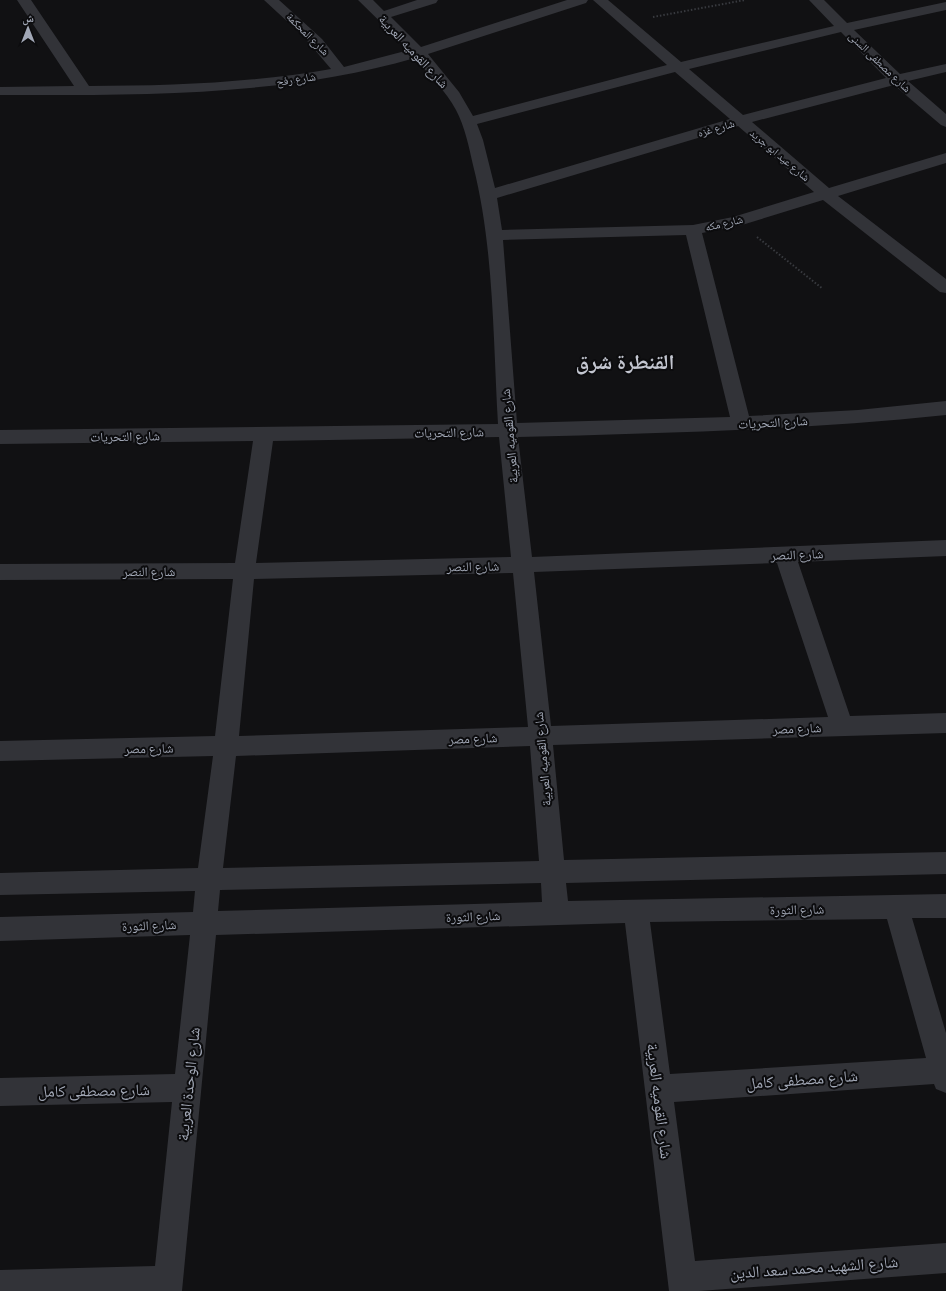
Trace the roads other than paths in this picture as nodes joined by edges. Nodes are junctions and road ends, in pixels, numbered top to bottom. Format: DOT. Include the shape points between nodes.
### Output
graph roads {
  1 [pos="24,0"];
  2 [pos="271,0"];
  3 [pos="365,0"];
  4 [pos="431,0"];
  5 [pos="581,0"];
  6 [pos="600,0"];
  7 [pos="816,0"];
  8 [pos="946,6"];
  9 [pos="382,16"];
  10 [pos="844,26"];
  11 [pos="419,52"];
  12 [pos="676,66"];
  13 [pos="946,68"];
  14 [pos="340,72"];
  15 [pos="896,79"];
  16 [pos="84,90"];
  17 [pos="0,91"];
  18 [pos="740,121"];
  19 [pos="468,122"];
  20 [pos="946,122"];
  21 [pos="946,158"];
  22 [pos="826,194"];
  23 [pos="488,195"];
  24 [pos="694,230"];
  25 [pos="494,235"];
  26 [pos="946,288"];
  27 [pos="946,408"];
  28 [pos="740,424"];
  29 [pos="508,431"];
  30 [pos="264,434"];
  31 [pos="0,438"];
  32 [pos="946,548"];
  33 [pos="785,554"];
  34 [pos="522,565"];
  35 [pos="244,571"];
  36 [pos="0,572"];
  37 [pos="946,723"];
  38 [pos="842,726"];
  39 [pos="541,736"];
  40 [pos="226,746"];
  41 [pos="0,751"];
  42 [pos="946,863"];
  43 [pos="552,871"];
  44 [pos="209,878"];
  45 [pos="0,884"];
  46 [pos="946,906"];
  47 [pos="896,907"];
  48 [pos="636,911"];
  49 [pos="556,913"];
  50 [pos="204,923"];
  51 [pos="0,929"];
  52 [pos="945,1073"];
  53 [pos="188,1088"];
  54 [pos="658,1089"];
  55 [pos="0,1092"];
  56 [pos="946,1258"];
  57 [pos="683,1284"];
  58 [pos="0,1285"];
  59 [pos="167,1286"];
  1 -- 16 [label="street"];
  2 -- 14 [label="street, شارع المحكمة" via="306,29"];
  3 -- 9 [label="street, شارع القوميه العربية"];
  4 -- 9 [label="street"];
  5 -- 11 [label="street, شارع رفح"];
  6 -- 12 [label="street, شارع عيد ابو جريد"];
  7 -- 10 [label="street, شارع مصطفى السنى"];
  8 -- 10 [label="street"];
  9 -- 11 [label="street, شارع القوميه العربية"];
  10 -- 12 [label="street"];
  10 -- 15 [label="street, شارع مصطفى السنى"];
  11 -- 14 [label="street, شارع رفح"];
  11 -- 19 [label="street, شارع القوميه العربية" via="454,95"];
  12 -- 18 [label="street, شارع عيد ابو جريد"];
  12 -- 19 [label="street"];
  13 -- 15 [label="street, شارع غزه"];
  14 -- 16 [label="street, شارع رفح" via="243,85"];
  15 -- 18 [label="street, شارع غزه"];
  15 -- 20 [label="street, شارع مصطفى السنى"];
  16 -- 17 [label="street, شارع رفح"];
  18 -- 22 [label="street, شارع عيد ابو جريد"];
  18 -- 23 [label="street, شارع غزه"];
  19 -- 23 [label="street, شارع القوميه العربية"];
  21 -- 22 [label="street, شارع مكه"];
  22 -- 24 [label="street, شارع مكه" via="736,221"];
  22 -- 26 [label="street, شارع عيد ابو جريد"];
  23 -- 25 [label="street, شارع القوميه العربية"];
  24 -- 25 [label="street, شارع مكه"];
  24 -- 28 [label="street"];
  25 -- 29 [label="street, شارع القوميه العربية"];
  27 -- 28 [label="street, شارع التحريات" via="846,418"];
  28 -- 29 [label="street, شارع التحريات"];
  29 -- 30 [label="street, شارع التحريات"];
  29 -- 34 [label="street, شارع القوميه العربية"];
  30 -- 31 [label="street, شارع التحريات"];
  30 -- 35 [label="street, شارع الوحدة العربية"];
  32 -- 33 [label="street, شارع النصر"];
  33 -- 34 [label="street, شارع النصر"];
  33 -- 38 [label="street"];
  34 -- 35 [label="street, شارع النصر"];
  34 -- 39 [label="street, شارع القوميه العربية"];
  35 -- 36 [label="street, شارع النصر"];
  35 -- 40 [label="street, شارع الوحدة العربية"];
  37 -- 38 [label="street, شارع مصر"];
  38 -- 39 [label="street, شارع مصر"];
  39 -- 40 [label="street, شارع مصر"];
  39 -- 43 [label="street, شارع القوميه العربية"];
  40 -- 41 [label="street, شارع مصر"];
  40 -- 44 [label="street, شارع الوحدة العربية"];
  42 -- 43 [label="street"];
  43 -- 44 [label="street"];
  43 -- 49 [label="street, شارع القوميه العربية"];
  44 -- 45 [label="street"];
  44 -- 50 [label="street, شارع الوحدة العربية"];
  46 -- 47 [label="street, شارع الثورة"];
  47 -- 48 [label="street, شارع الثورة"];
  47 -- 52 [label="street"];
  48 -- 49 [label="street, شارع الثورة"];
  48 -- 54 [label="street, شارع القوميه العربية"];
  49 -- 50 [label="street, شارع الثورة"];
  50 -- 51 [label="street, شارع الثورة"];
  50 -- 53 [label="street, شارع الوحدة العربية"];
  52 -- 54 [label="street, شارع مصطفى كامل"];
  53 -- 55 [label="street, شارع مصطفى كامل"];
  53 -- 59 [label="street, شارع الوحدة العربية"];
  54 -- 57 [label="street, شارع القوميه العربية"];
  56 -- 57 [label="street, شارع الشهيد محمد سعد الدين"];
  58 -- 59 [label="street"];
}
